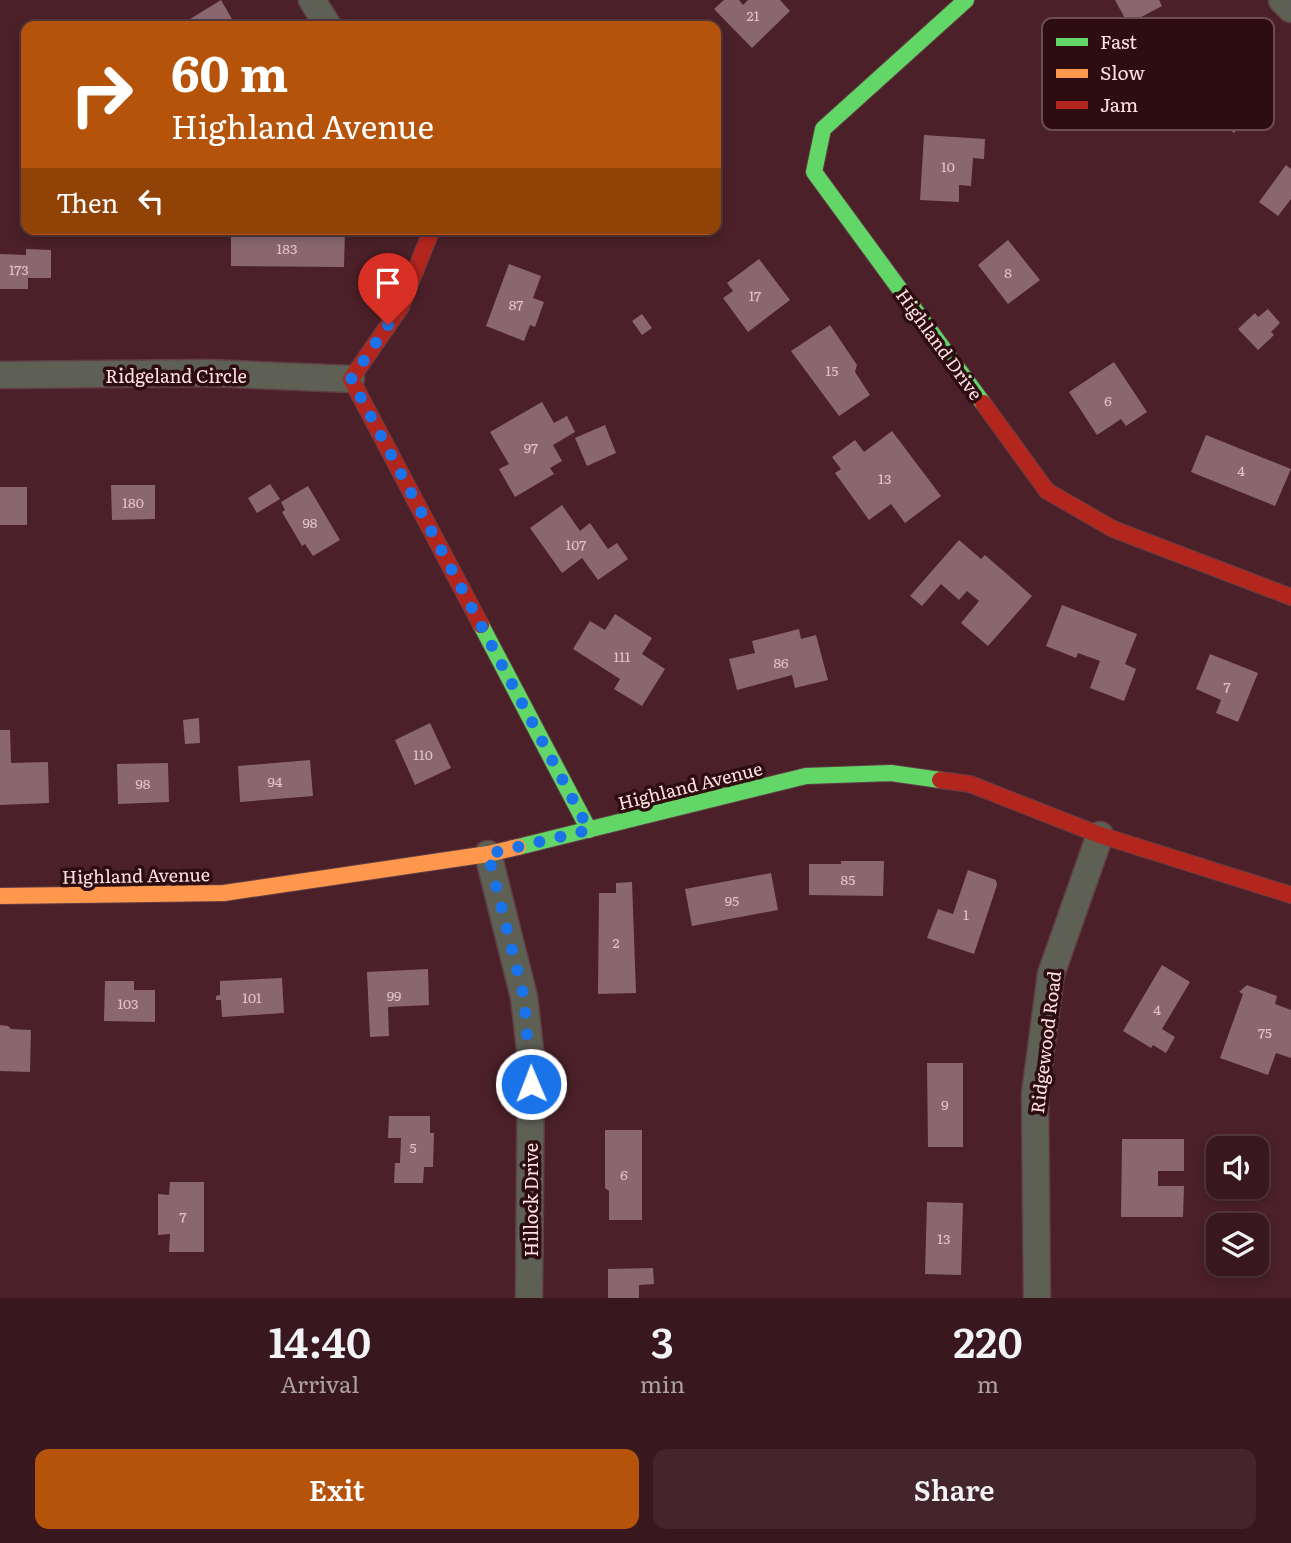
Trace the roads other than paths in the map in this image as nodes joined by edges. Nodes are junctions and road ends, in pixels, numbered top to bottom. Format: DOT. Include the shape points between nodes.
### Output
graph roads {
  1 [pos="312,0"];
  2 [pos="966,0"];
  3 [pos="1282,0"];
  4 [pos="1291,9"];
  5 [pos="325,21"];
  6 [pos="430,235"];
  7 [pos="0,375"];
  8 [pos="351,379"];
  9 [pos="1291,597"];
  10 [pos="589,830"];
  11 [pos="1100,835"];
  12 [pos="488,854"];
  13 [pos="1291,895"];
  14 [pos="0,896"];
  15 [pos="529,1298"];
  16 [pos="1037,1298"];
  1 -- 5 [label="street"];
  2 -- 9 [label="street, Highland Drive" via="823,130 814,172 1047,491 1113,528"];
  3 -- 4 [label="street"];
  6 -- 8 [label="street" via="401,307"];
  7 -- 8 [label="street, Ridgeland Circle" via="207,373"];
  8 -- 10 [label="street"];
  10 -- 11 [label="street, Highland Avenue" via="806,776 891,773 970,784"];
  10 -- 12 [label="street, Highland Avenue"];
  11 -- 13 [label="street, Highland Avenue"];
  11 -- 16 [label="street, Ridgewood Road" via="1049,987 1035,1094"];
  12 -- 14 [label="street, Highland Avenue" via="224,893"];
  12 -- 15 [label="street, Hillock Drive" via="524,997 531,1058"];
}
